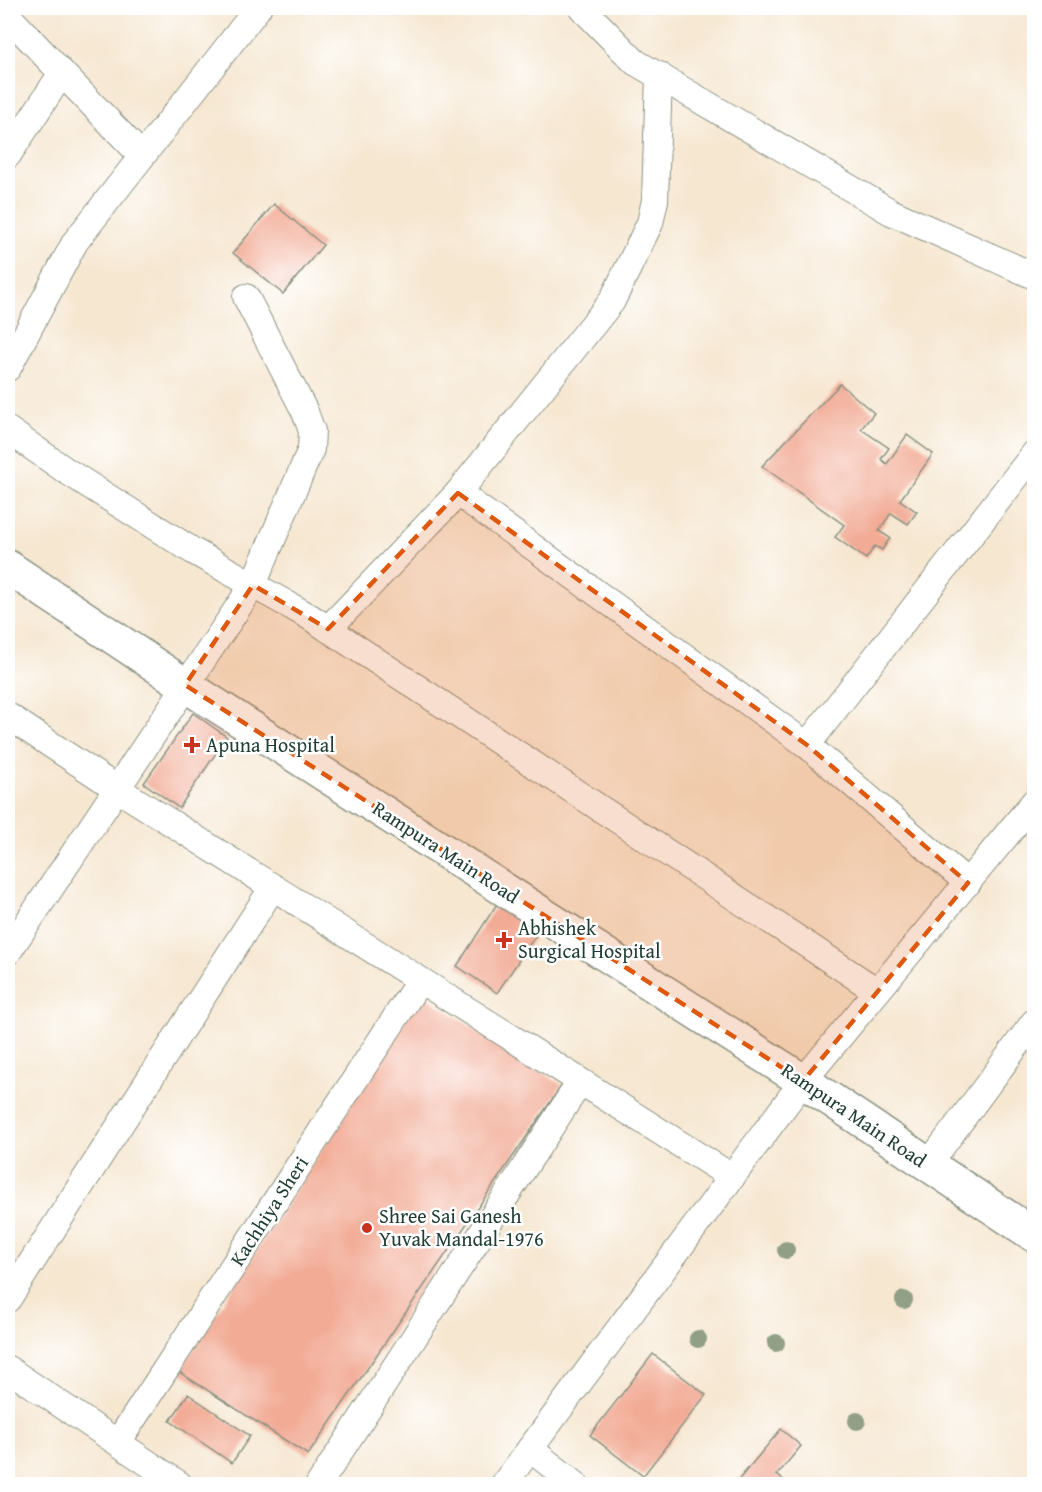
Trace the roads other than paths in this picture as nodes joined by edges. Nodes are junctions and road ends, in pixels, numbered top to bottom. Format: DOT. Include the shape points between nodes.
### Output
graph roads {
  1 [pos="258,8"];
  2 [pos="582,8"];
  3 [pos="8,16"];
  4 [pos="62,73"];
  5 [pos="659,75"];
  6 [pos="8,155"];
  7 [pos="142,156"];
  8 [pos="1035,276"];
  9 [pos="246,297"];
  10 [pos="8,368"];
  11 [pos="8,430"];
  12 [pos="1035,454"];
  13 [pos="458,493"];
  14 [pos="8,567"];
  15 [pos="253,585"];
  16 [pos="328,629"];
  17 [pos="185,685"];
  18 [pos="8,716"];
  19 [pos="807,745"];
  20 [pos="116,788"];
  21 [pos="1035,802"];
  22 [pos="968,883"];
  23 [pos="273,887"];
  24 [pos="8,952"];
  25 [pos="420,980"];
  26 [pos="877,991"];
  27 [pos="1035,1022"];
  28 [pos="803,1081"];
  29 [pos="580,1082"];
  30 [pos="928,1165"];
  31 [pos="732,1177"];
  32 [pos="1035,1235"];
  33 [pos="8,1299"];
  34 [pos="8,1369"];
  35 [pos="118,1442"];
  36 [pos="530,1449"];
  37 [pos="179,1485"];
  38 [pos="319,1485"];
  39 [pos="504,1485"];
  40 [pos="575,1485"];
  1 -- 7 [label="street"];
  2 -- 5 [label="street" via="636,62"];
  3 -- 4 [label="street"];
  4 -- 6 [label="street"];
  4 -- 7 [label="street"];
  5 -- 8 [label="street" via="891,212"];
  5 -- 13 [label="street" via="655,200 650,223 612,301"];
  7 -- 10 [label="street" via="75,242"];
  9 -- 15 [label="street" via="312,431 311,449"];
  11 -- 15 [label="street" via="74,476"];
  12 -- 19 [label="street"];
  13 -- 16 [label="street"];
  13 -- 19 [label="street"];
  14 -- 17 [label="street, Rampura Main Road"];
  15 -- 16 [label="street"];
  15 -- 17 [label="street"];
  16 -- 26 [label="street"];
  17 -- 20 [label="street"];
  17 -- 28 [label="street, Rampura Main Road"];
  18 -- 20 [label="street"];
  19 -- 22 [label="street"];
  20 -- 23 [label="street"];
  20 -- 24 [label="street"];
  21 -- 22 [label="street"];
  22 -- 26 [label="street"];
  23 -- 25 [label="street"];
  23 -- 33 [label="street"];
  25 -- 29 [label="street"];
  25 -- 35 [label="street, Kachhiya Sheri"];
  26 -- 28 [label="street"];
  27 -- 30 [label="street"];
  28 -- 30 [label="street, Rampura Main Road"];
  28 -- 31 [label="street"];
  29 -- 31 [label="street"];
  29 -- 38 [label="street"];
  30 -- 32 [label="street, Rampura Main Road"];
  31 -- 36 [label="street"];
  34 -- 35 [label="street"];
  35 -- 37 [label="street"];
  36 -- 39 [label="street"];
  36 -- 40 [label="street"];
}
